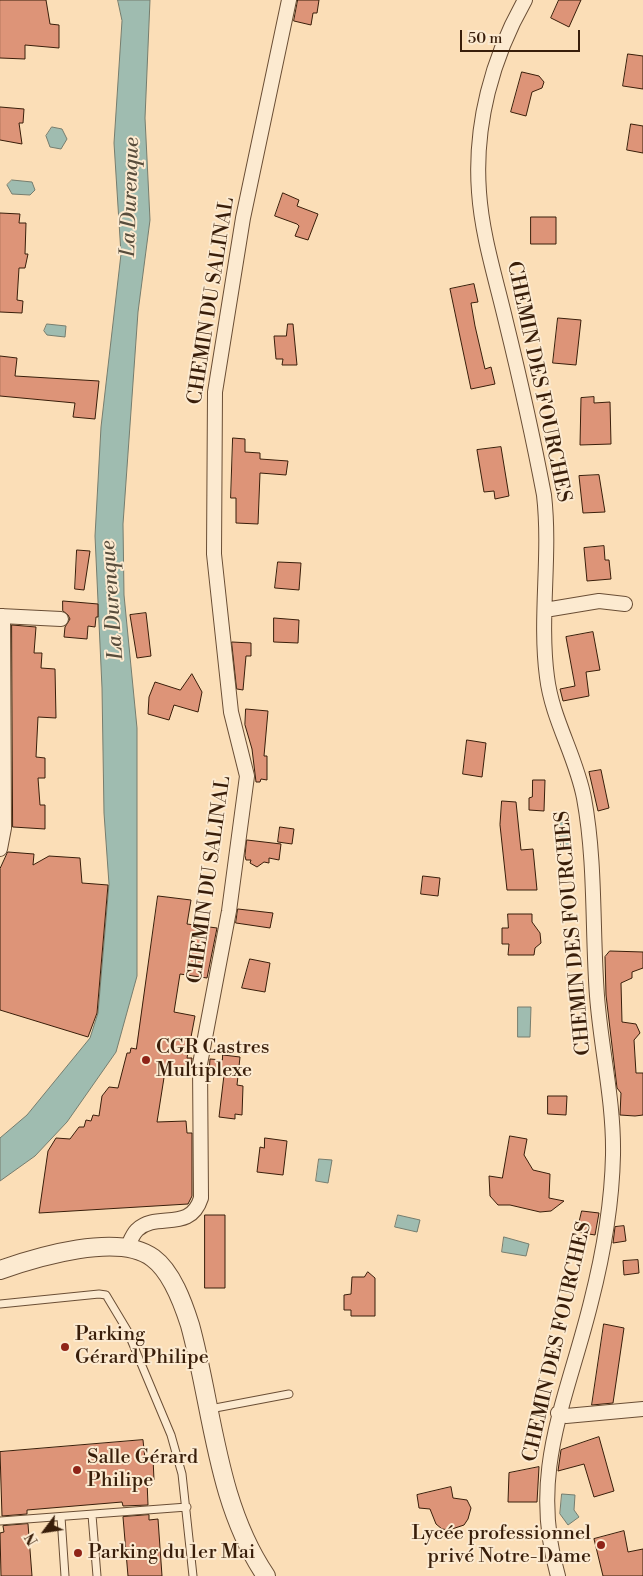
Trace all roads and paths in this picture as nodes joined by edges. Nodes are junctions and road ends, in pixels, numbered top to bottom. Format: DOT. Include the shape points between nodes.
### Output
graph roads {
  1 [pos="289,0"];
  2 [pos="526,0"];
  3 [pos="625,604"];
  4 [pos="545,610"];
  5 [pos="2,616"];
  6 [pos="62,619"];
  7 [pos="0,849"];
  8 [pos="127,1248"];
  9 [pos="0,1270"];
  10 [pos="0,1304"];
  11 [pos="289,1394"];
  12 [pos="210,1409"];
  13 [pos="643,1409"];
  14 [pos="558,1413"];
  15 [pos="186,1507"];
  16 [pos="92,1515"];
  17 [pos="61,1517"];
  18 [pos="0,1522"];
  19 [pos="65,1576"];
  20 [pos="97,1576"];
  21 [pos="193,1576"];
  22 [pos="266,1576"];
  23 [pos="558,1576"];
  1 -- 8 [label="street, CHEMIN DU SALINAL" via="243,218 215,392 214,554 230,712 248,776 229,911 200,1064 201,1198 188,1217 140,1227"];
  2 -- 4 [label="street, CHEMIN DES FOURCHES" via="507,35 490,84 480,134 478,167 486,237 544,496 548,531"];
  3 -- 4 [label="street" via="599,601"];
  4 -- 14 [label="street, CHEMIN DES FOURCHES" via="549,691 577,769 588,820 600,1026 612,1125 611,1184 603,1243 592,1301"];
  5 -- 6 [label="street"];
  5 -- 7 [label="street" via="4,828"];
  8 -- 9 [label="street" via="77,1250"];
  8 -- 12 [label="street" via="154,1258 173,1285 190,1325"];
  10 -- 15 [label="lane" via="106,1295 127,1330 160,1407 182,1474"];
  11 -- 12 [label="lane"];
  12 -- 22 [label="street" via="228,1497"];
  13 -- 14 [label="street" via="566,1416"];
  14 -- 23 [label="street, CHEMIN DES FOURCHES" via="546,1500 547,1530"];
  15 -- 16 [label="lane"];
  15 -- 21 [label="lane"];
  16 -- 17 [label="lane"];
  16 -- 20 [label="lane"];
  17 -- 18 [label="lane"];
  17 -- 19 [label="lane"];
}
